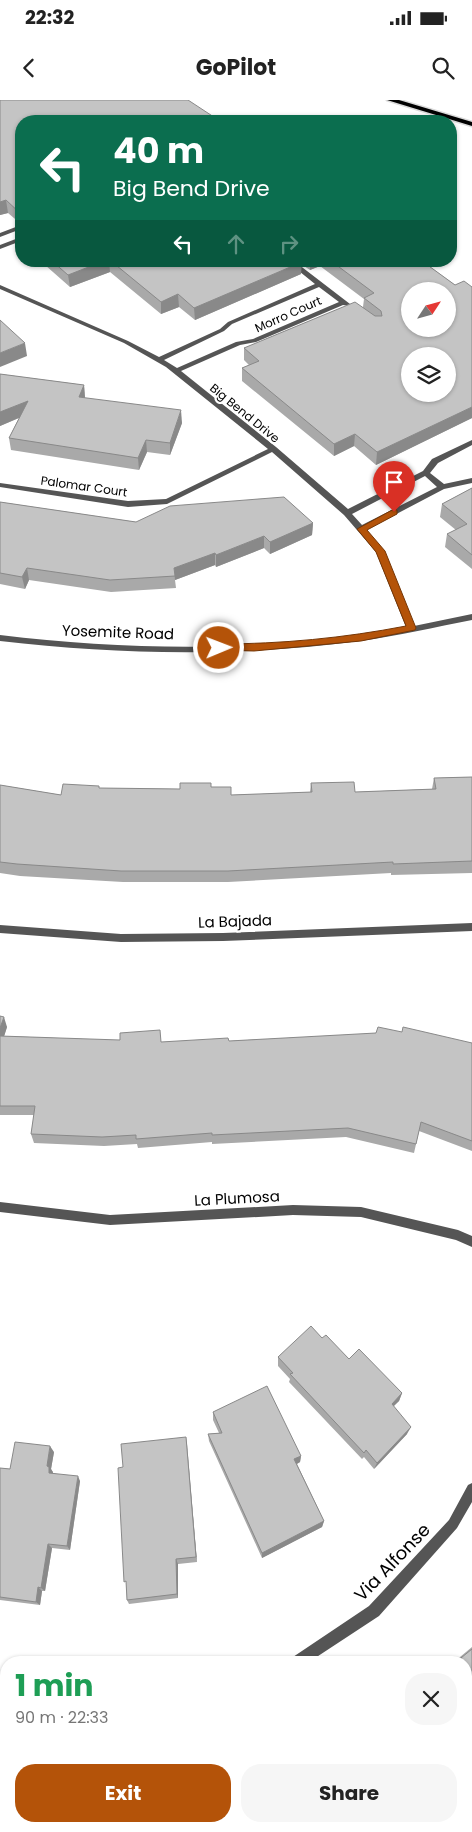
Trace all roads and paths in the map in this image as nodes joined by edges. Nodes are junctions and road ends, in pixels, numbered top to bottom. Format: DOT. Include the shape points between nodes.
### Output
graph roads {
  1 [pos="390,100"];
  2 [pos="441,115"];
  3 [pos="457,120"];
  4 [pos="472,124"];
  5 [pos="15,229"];
  6 [pos="0,235"];
  7 [pos="15,241"];
  8 [pos="0,247"];
  9 [pos="298,267"];
  10 [pos="320,284"];
  11 [pos="0,287"];
  12 [pos="8,291"];
  13 [pos="0,295"];
  14 [pos="344,302"];
  15 [pos="358,312"];
  16 [pos="230,337"];
  17 [pos="160,359"];
  18 [pos="176,371"];
  19 [pos="472,442"];
  20 [pos="273,449"];
  21 [pos="426,473"];
  22 [pos="472,480"];
  23 [pos="0,485"];
  24 [pos="442,487"];
  25 [pos="347,513"];
  26 [pos="361,529"];
  27 [pos="472,617"];
  28 [pos="411,628"];
  29 [pos="0,638"];
  30 [pos="472,927"];
  31 [pos="0,929"];
  32 [pos="0,1207"];
  33 [pos="472,1242"];
  34 [pos="472,1489"];
  35 [pos="307,1656"];
  1 -- 2 [label="main road"];
  3 -- 4 [label="main road"];
  5 -- 6 [label="street"];
  7 -- 8 [label="street"];
  9 -- 10 [label="street, Morro Court"];
  10 -- 14 [label="street, Morro Court"];
  10 -- 16 [label="street, Morro Court" via="230,323"];
  11 -- 12 [label="street, Big Bend Drive"];
  12 -- 13 [label="street"];
  12 -- 17 [label="street, Big Bend Drive"];
  14 -- 15 [label="street, Morro Court"];
  14 -- 16 [label="street, Morro Court" via="254,341"];
  16 -- 17 [label="street, Morro Court"];
  16 -- 18 [label="street, Morro Court"];
  17 -- 18 [label="street, Big Bend Drive"];
  18 -- 20 [label="street, Big Bend Drive"];
  19 -- 21 [label="street" via="435,461"];
  20 -- 23 [label="street, Palomar Court" via="167,501 128,504"];
  20 -- 25 [label="street, Big Bend Drive"];
  21 -- 24 [label="street"];
  21 -- 25 [label="street"];
  22 -- 24 [label="street"];
  24 -- 26 [label="street"];
  25 -- 26 [label="street, Big Bend Drive"];
  26 -- 28 [label="street, Big Bend Drive" via="380,551"];
  27 -- 28 [label="street, Yosemite Road"];
  28 -- 29 [label="street, Yosemite Road" via="361,638 254,648 148,649"];
  30 -- 31 [label="street, La Bajada" via="120,938"];
  32 -- 33 [label="street, La Plumosa" via="110,1220 293,1210 361,1212 458,1235"];
  34 -- 35 [label="street, Via Alfonse" via="453,1524 374,1611"];
}
